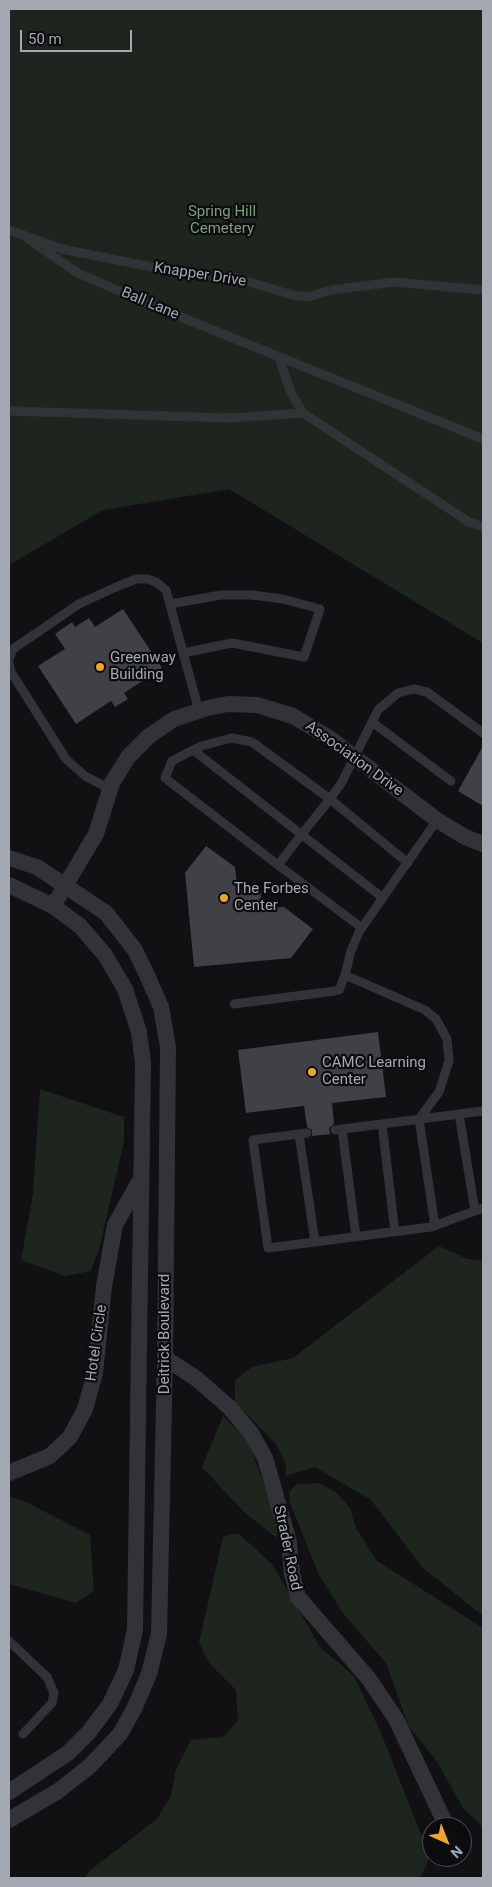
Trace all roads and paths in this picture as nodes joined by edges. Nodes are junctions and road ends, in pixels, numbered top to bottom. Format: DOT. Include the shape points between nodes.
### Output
graph roads {
  1 [pos="9,230"];
  2 [pos="28,239"];
  3 [pos="483,290"];
  4 [pos="279,357"];
  5 [pos="9,411"];
  6 [pos="303,413"];
  7 [pos="483,439"];
  8 [pos="483,527"];
  9 [pos="170,604"];
  10 [pos="183,653"];
  11 [pos="9,659"];
  12 [pos="9,663"];
  13 [pos="200,711"];
  14 [pos="372,722"];
  15 [pos="483,733"];
  16 [pos="193,750"];
  17 [pos="354,757"];
  18 [pos="451,781"];
  19 [pos="110,789"];
  20 [pos="330,799"];
  21 [pos="437,820"];
  22 [pos="302,834"];
  23 [pos="483,844"];
  24 [pos="9,858"];
  25 [pos="408,863"];
  26 [pos="278,864"];
  27 [pos="9,885"];
  28 [pos="66,885"];
  29 [pos="383,898"];
  30 [pos="53,906"];
  31 [pos="362,928"];
  32 [pos="345,975"];
  33 [pos="234,1004"];
  34 [pos="483,1111"];
  35 [pos="459,1114"];
  36 [pos="419,1119"];
  37 [pos="382,1124"];
  38 [pos="140,1180"];
  39 [pos="479,1209"];
  40 [pos="435,1226"];
  41 [pos="395,1232"];
  42 [pos="356,1237"];
  43 [pos="316,1242"];
  44 [pos="165,1358"];
  45 [pos="9,1473"];
  46 [pos="9,1641"];
  47 [pos="23,1734"];
  48 [pos="9,1792"];
  49 [pos="442,1817"];
  50 [pos="9,1820"];
  1 -- 2 [label="lane, Knapper Drive"];
  2 -- 3 [label="lane, Knapper Drive" via="171,272 236,278 308,298 332,290 394,282"];
  2 -- 4 [label="lane, Ball Lane" via="78,273"];
  4 -- 6 [label="lane" via="291,393"];
  4 -- 7 [label="lane, Ball Lane"];
  5 -- 6 [label="lane" via="230,418"];
  6 -- 8 [label="lane" via="469,522"];
  9 -- 10 [label="lane"];
  9 -- 10 [label="lane" via="221,595 252,595 320,609 304,656 232,643"];
  9 -- 11 [label="lane" via="166,590 156,582 148,578 136,579 79,604 13,649"];
  10 -- 13 [label="lane"];
  12 -- 19 [label="lane" via="11,672 66,759 85,776"];
  13 -- 17 [label="street, Association Drive" via="228,704 257,705 293,716"];
  13 -- 19 [label="street, Association Drive" via="174,719 149,736 128,757"];
  14 -- 15 [label="lane" via="387,701 398,693 414,689 427,692"];
  14 -- 17 [label="lane"];
  14 -- 18 [label="lane"];
  16 -- 20 [label="lane" via="232,738 252,742"];
  16 -- 22 [label="lane"];
  16 -- 26 [label="lane" via="172,761 165,778"];
  17 -- 20 [label="lane"];
  17 -- 21 [label="street, Association Drive"];
  19 -- 28 [label="street, Association Drive" via="96,834"];
  20 -- 22 [label="lane"];
  20 -- 25 [label="lane"];
  21 -- 23 [label="street, Association Drive"];
  21 -- 25 [label="lane"];
  22 -- 26 [label="lane"];
  22 -- 29 [label="lane"];
  24 -- 28 [label="street, Deitrick Boulevard" via="36,867"];
  25 -- 29 [label="lane"];
  26 -- 31 [label="lane"];
  27 -- 30 [label="street, Deitrick Boulevard"];
  28 -- 30 [label="street, Association Drive"];
  28 -- 44 [label="street, Deitrick Boulevard" via="106,914 135,950 161,1007 168,1047"];
  29 -- 31 [label="lane"];
  30 -- 38 [label="street, Deitrick Boulevard" via="80,926 105,955 128,998 139,1032 143,1063"];
  31 -- 32 [label="lane" via="350,951"];
  32 -- 33 [label="lane" via="339,990"];
  32 -- 36 [label="lane" via="425,1010 436,1019 447,1039 449,1062 446,1076 439,1092"];
  34 -- 35 [label="lane"];
  35 -- 36 [label="lane"];
  35 -- 39 [label="lane"];
  36 -- 37 [label="lane"];
  36 -- 40 [label="lane"];
  37 -- 41 [label="lane"];
  37 -- 42 [label="lane" via="338,1129"];
  38 -- 45 [label="street, Hotel Circle" via="115,1225 104,1286 95,1373 85,1409 70,1437 50,1456"];
  38 -- 48 [label="street, Deitrick Boulevard" via="135,1630 126,1670 110,1704 89,1732 68,1753"];
  39 -- 40 [label="lane"];
  40 -- 41 [label="lane"];
  41 -- 42 [label="lane"];
  42 -- 43 [label="lane"];
  43 -- 43 [label="lane" via="268,1248 253,1140 303,1134"];
  44 -- 49 [label="street, Strader Road" via="230,1408 251,1433 265,1458 289,1542 298,1597 369,1679 396,1719"];
  44 -- 50 [label="street, Deitrick Boulevard" via="159,1634 149,1674 120,1734 90,1766 58,1791"];
  46 -- 47 [label="lane" via="47,1677 54,1693 52,1703"];
}
